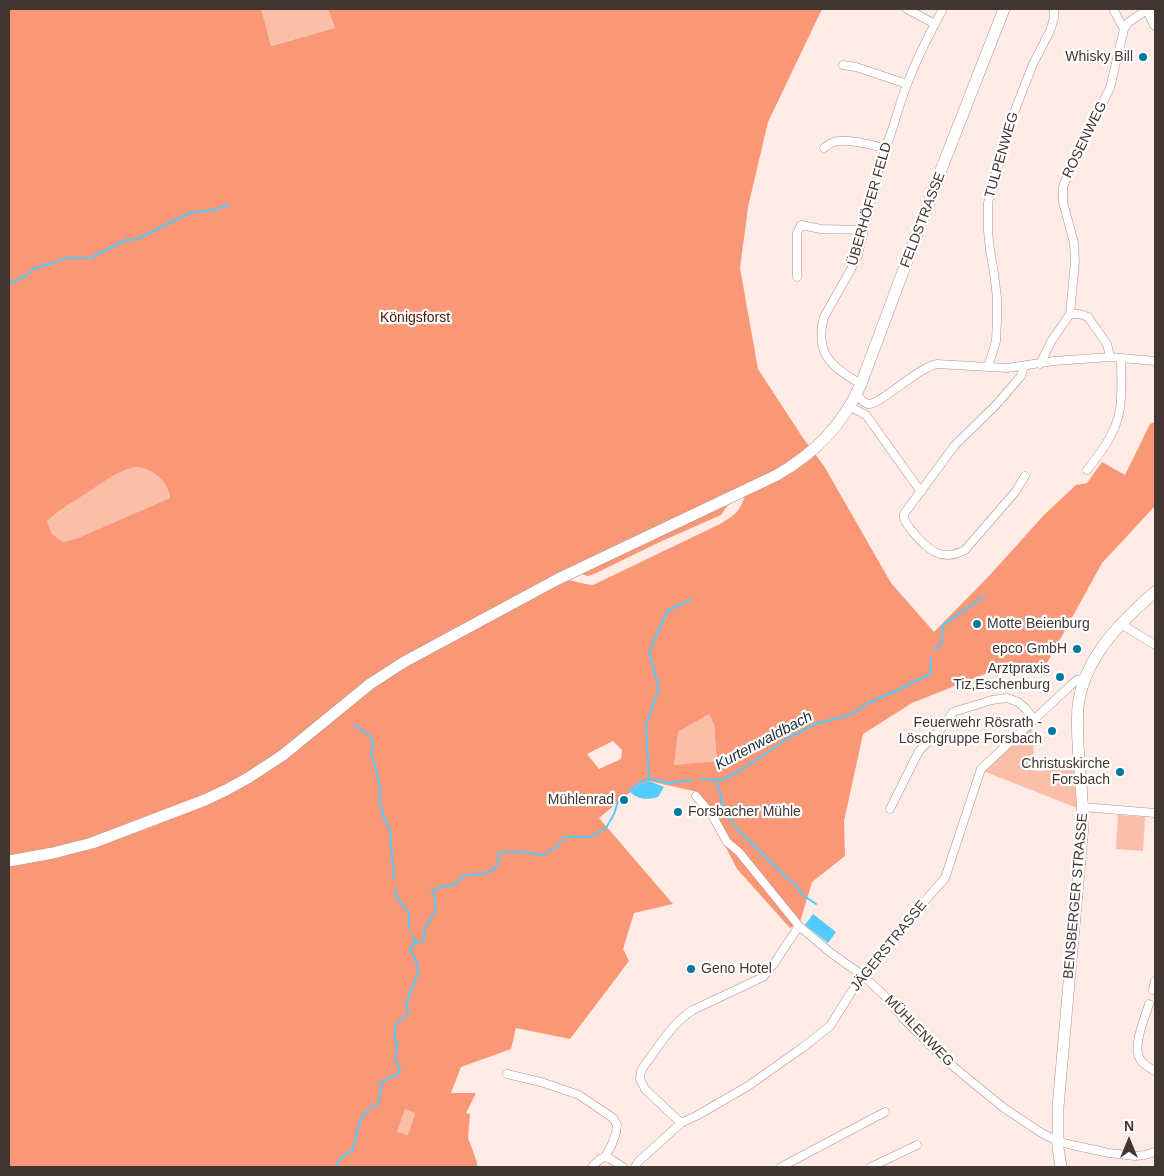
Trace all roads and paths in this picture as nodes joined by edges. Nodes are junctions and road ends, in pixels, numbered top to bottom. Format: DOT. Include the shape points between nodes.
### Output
graph roads {
  1 [pos="907,9"];
  2 [pos="943,9"];
  3 [pos="1004,9"];
  4 [pos="1054,9"];
  5 [pos="1113,9"];
  6 [pos="1148,9"];
  7 [pos="935,24"];
  8 [pos="1155,24"];
  9 [pos="1124,29"];
  10 [pos="843,65"];
  11 [pos="907,84"];
  12 [pos="824,148"];
  13 [pos="886,149"];
  14 [pos="864,230"];
  15 [pos="797,277"];
  16 [pos="1070,314"];
  17 [pos="1110,357"];
  18 [pos="1121,358"];
  19 [pos="1155,360"];
  20 [pos="1040,364"];
  21 [pos="1024,366"];
  22 [pos="988,368"];
  23 [pos="859,389"];
  24 [pos="871,405"];
  25 [pos="849,406"];
  26 [pos="866,415"];
  27 [pos="1087,470"];
  28 [pos="1025,476"];
  29 [pos="921,492"];
  30 [pos="1155,592"];
  31 [pos="1121,624"];
  32 [pos="1155,645"];
  33 [pos="1084,679"];
  34 [pos="1034,719"];
  35 [pos="696,796"];
  36 [pos="1083,807"];
  37 [pos="890,809"];
  38 [pos="1155,813"];
  39 [pos="9,861"];
  40 [pos="799,926"];
  41 [pos="862,975"];
  42 [pos="1155,981"];
  43 [pos="1154,990"];
  44 [pos="1149,1004"];
  45 [pos="1155,1071"];
  46 [pos="506,1074"];
  47 [pos="885,1112"];
  48 [pos="681,1123"];
  49 [pos="1057,1141"];
  50 [pos="918,1145"];
  51 [pos="1155,1152"];
  52 [pos="605,1158"];
  53 [pos="592,1167"];
  54 [pos="623,1167"];
  55 [pos="635,1167"];
  56 [pos="781,1167"];
  57 [pos="871,1167"];
  58 [pos="1061,1167"];
  1 -- 7 [label="street"];
  2 -- 7 [label="street, ÜBERHÖFER FELD"];
  3 -- 23 [label="main road, FELDSTRASSE"];
  4 -- 22 [label="street, TULPENWEG" via="1050,31 1015,110 988,203 997,320 996,341"];
  5 -- 9 [label="street"];
  6 -- 8 [label="main road"];
  6 -- 9 [label="street"];
  7 -- 11 [label="street, ÜBERHÖFER FELD"];
  9 -- 16 [label="street, ROSENWEG" via="1110,88 1063,187 1063,202 1074,242"];
  10 -- 11 [label="street"];
  11 -- 13 [label="street, ÜBERHÖFER FELD"];
  12 -- 13 [label="street" via="835,141"];
  13 -- 14 [label="street, ÜBERHÖFER FELD" via="880,161"];
  14 -- 15 [label="street" via="801,225 797,233"];
  14 -- 23 [label="street, ÜBERHÖFER FELD" via="858,254 824,317 821,332 825,354"];
  16 -- 17 [label="street" via="1088,317 1107,344"];
  16 -- 20 [label="street, ROSENWEG"];
  17 -- 18 [label="street"];
  17 -- 20 [label="street"];
  18 -- 19 [label="street"];
  18 -- 27 [label="street" via="1118,418 1102,452"];
  20 -- 21 [label="street"];
  21 -- 22 [label="street"];
  21 -- 29 [label="street" via="1022,376 955,445"];
  22 -- 24 [label="street" via="943,363 929,365"];
  23 -- 24 [label="street, ÜBERHÖFER FELD" via="862,401"];
  23 -- 25 [label="main road, FELDSTRASSE"];
  24 -- 26 [label="street"];
  25 -- 26 [label="street"];
  25 -- 39 [label="main road, FELDSTRASSE" via="823,440 804,458 777,475 558,579 393,668 283,755 226,790 92,843"];
  26 -- 29 [label="street"];
  28 -- 29 [label="street" via="1016,491 958,554 929,550 904,520 904,514"];
  30 -- 31 [label="main road, BENSBERGER STRASSE"];
  31 -- 32 [label="street"];
  31 -- 33 [label="main road, BENSBERGER STRASSE" via="1097,655"];
  33 -- 34 [label="street, JÄGERSTRASSE" via="1077,680"];
  33 -- 36 [label="main road, BENSBERGER STRASSE" via="1077,724"];
  34 -- 37 [label="street" via="1018,702 1007,698 953,712 919,751"];
  34 -- 41 [label="street, JÄGERSTRASSE" via="980,769 945,878"];
  35 -- 40 [label="street, MÜHLENWEG" via="712,815 727,842 749,863"];
  36 -- 38 [label="street"];
  36 -- 49 [label="main road, BENSBERGER STRASSE"];
  40 -- 41 [label="street, MÜHLENWEG"];
  40 -- 48 [label="street" via="763,977 687,1014 641,1071 640,1079 645,1089"];
  41 -- 48 [label="street, JÄGERSTRASSE" via="830,1026 748,1086"];
  41 -- 49 [label="street, MÜHLENWEG" via="944,1060 1004,1108"];
  42 -- 43 [label="street"];
  44 -- 45 [label="street" via="1137,1052 1142,1062"];
  46 -- 52 [label="street" via="579,1094 613,1118 617,1125 616,1133"];
  47 -- 56 [label="street"];
  48 -- 55 [label="street, JÄGERSTRASSE"];
  49 -- 51 [label="street, MÜHLENWEG" via="1134,1156"];
  49 -- 58 [label="main road, BENSBERGER STRASSE"];
  50 -- 57 [label="street"];
  52 -- 53 [label="street"];
  52 -- 54 [label="street"];
}
